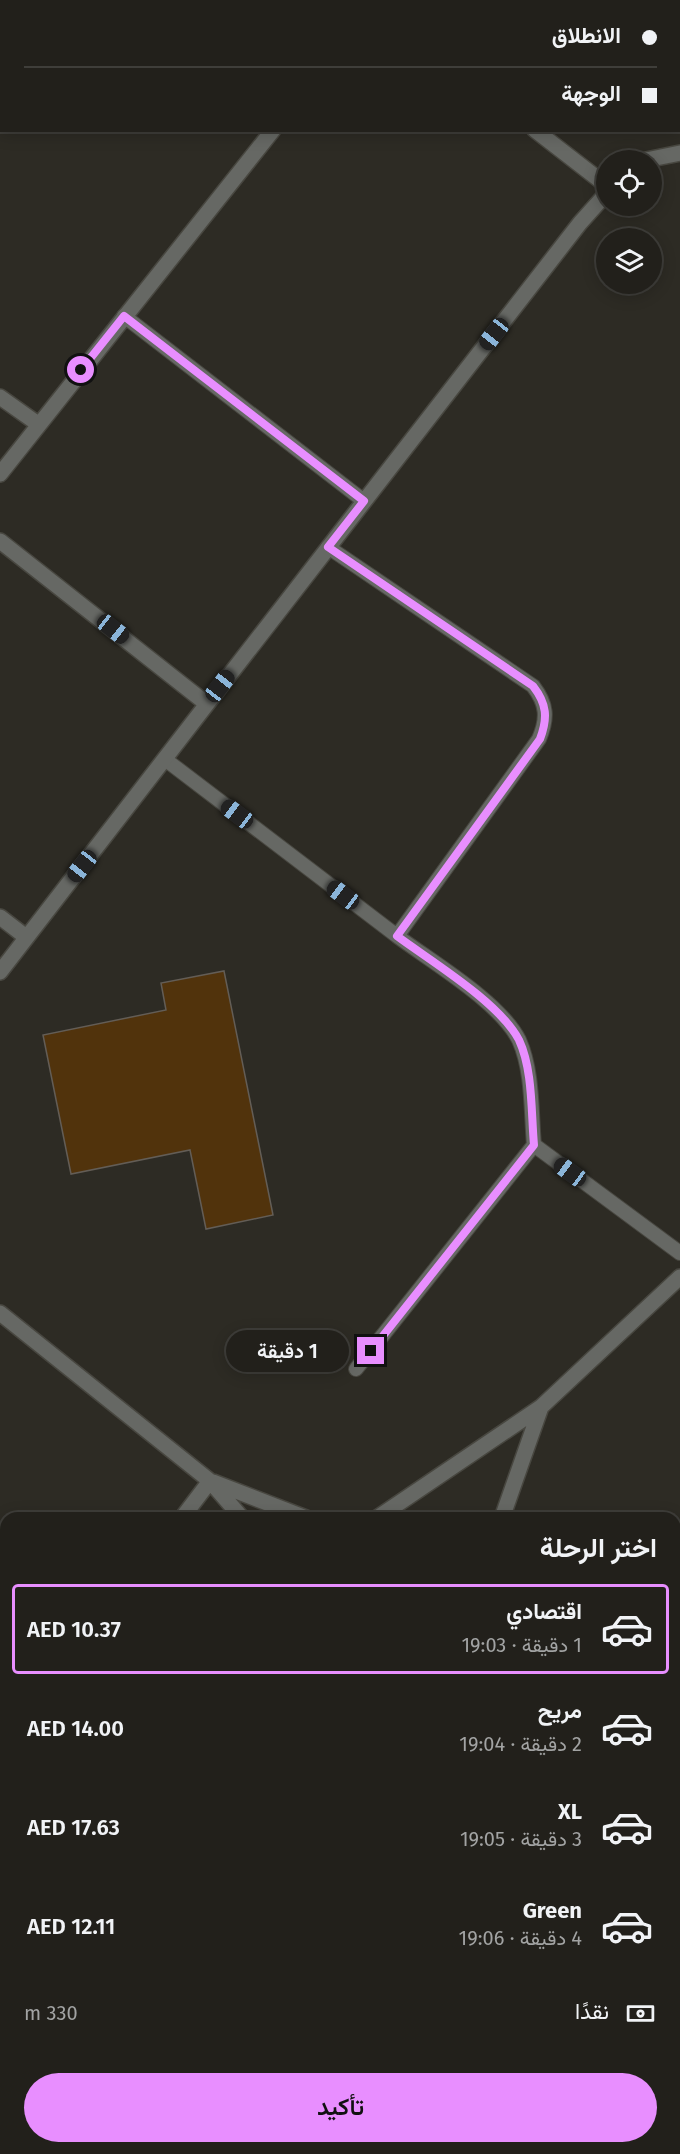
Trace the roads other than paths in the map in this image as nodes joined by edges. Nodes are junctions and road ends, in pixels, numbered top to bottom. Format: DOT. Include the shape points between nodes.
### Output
graph roads {
  1 [pos="271,132"];
  2 [pos="538,132"];
  3 [pos="680,153"];
  4 [pos="662,157"];
  5 [pos="596,177"];
  6 [pos="596,207"];
  7 [pos="124,316"];
  8 [pos="0,397"];
  9 [pos="38,424"];
  10 [pos="0,474"];
  11 [pos="364,501"];
  12 [pos="0,540"];
  13 [pos="328,547"];
  14 [pos="207,704"];
  15 [pos="166,760"];
  16 [pos="0,917"];
  17 [pos="397,936"];
  18 [pos="26,938"];
  19 [pos="0,972"];
  20 [pos="534,1145"];
  21 [pos="680,1253"];
  22 [pos="680,1277"];
  23 [pos="0,1312"];
  24 [pos="356,1370"];
  25 [pos="541,1407"];
  26 [pos="210,1481"];
  27 [pos="187,1512"];
  28 [pos="237,1512"];
  29 [pos="290,1512"];
  30 [pos="386,1512"];
  31 [pos="504,1512"];
  1 -- 7 [label="street"];
  2 -- 5 [label="street"];
  3 -- 4 [label="street"];
  6 -- 11 [label="street"];
  7 -- 9 [label="street"];
  7 -- 11 [label="lane"];
  8 -- 9 [label="street"];
  9 -- 10 [label="street"];
  11 -- 13 [label="street"];
  12 -- 14 [label="street"];
  13 -- 14 [label="street"];
  13 -- 17 [label="lane" via="533,686 543,699 545,710 546,723 540,739"];
  14 -- 15 [label="street"];
  15 -- 17 [label="lane"];
  15 -- 18 [label="street"];
  16 -- 18 [label="street"];
  17 -- 20 [label="lane" via="501,1014 519,1041 526,1063"];
  18 -- 19 [label="street"];
  20 -- 21 [label="lane"];
  20 -- 24 [label="lane"];
  22 -- 25 [label="street"];
  23 -- 26 [label="street"];
  25 -- 30 [label="street"];
  25 -- 31 [label="street"];
  26 -- 27 [label="street"];
  26 -- 28 [label="street"];
  26 -- 29 [label="street"];
}
